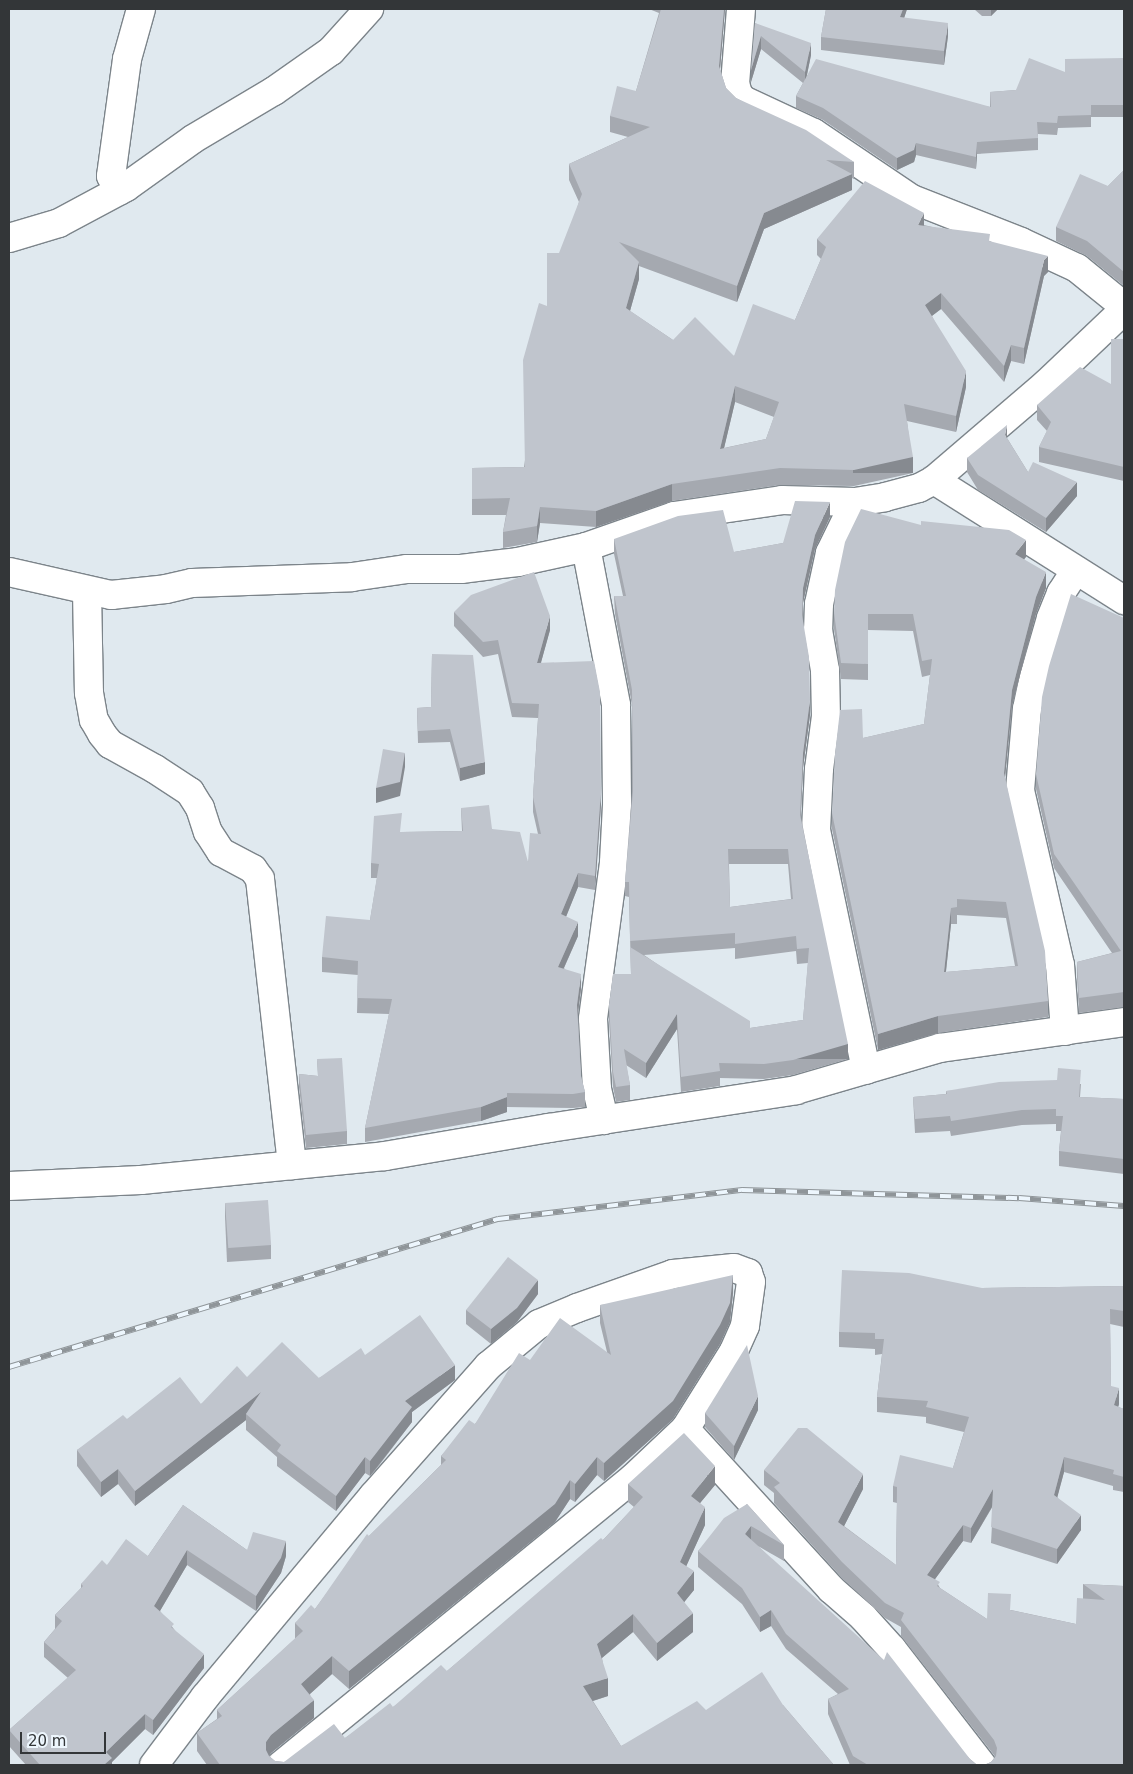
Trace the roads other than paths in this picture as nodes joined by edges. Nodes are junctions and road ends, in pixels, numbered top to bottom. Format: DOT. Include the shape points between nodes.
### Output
graph roads {
  1 [pos="141,9"];
  2 [pos="370,9"];
  3 [pos="741,9"];
  4 [pos="119,191"];
  5 [pos="9,238"];
  6 [pos="1124,308"];
  7 [pos="934,480"];
  8 [pos="855,502"];
  9 [pos="586,547"];
  10 [pos="1076,570"];
  11 [pos="9,572"];
  12 [pos="87,591"];
  13 [pos="1124,600"];
  14 [pos="1124,1022"];
  15 [pos="1065,1031"];
  16 [pos="866,1070"];
  17 [pos="604,1120"];
  18 [pos="292,1166"];
  19 [pos="9,1186"];
  20 [pos="685,1429"];
  21 [pos="154,1765"];
  22 [pos="281,1765"];
  23 [pos="982,1765"];
  1 -- 4 [label="street" via="127,60 111,176"];
  2 -- 4 [label="street" via="331,51 274,91 193,139"];
  3 -- 6 [label="street" via="734,83 743,100 814,133 912,198 1077,268"];
  4 -- 5 [label="street" via="59,223"];
  6 -- 7 [label="street" via="1046,384"];
  7 -- 8 [label="street" via="919,488"];
  7 -- 10 [label="street"];
  8 -- 9 [label="street" via="782,500 682,514"];
  8 -- 16 [label="street" via="830,553 819,604 818,630 825,670 826,716 816,830"];
  9 -- 12 [label="street" via="518,562 461,569 407,569 352,577 192,583 110,596"];
  9 -- 17 [label="street" via="616,705 614,862 593,1019 597,1089"];
  10 -- 13 [label="street"];
  10 -- 15 [label="street" via="1050,618 1034,677 1023,743 1020,790 1060,964"];
  11 -- 12 [label="street"];
  12 -- 18 [label="street" via="89,693 94,720 102,734 110,744 190,792 200,808 208,832 222,852 253,869 260,879"];
  14 -- 15 [label="street"];
  15 -- 16 [label="street" via="940,1048"];
  16 -- 17 [label="street" via="796,1090"];
  17 -- 18 [label="street" via="385,1156"];
  18 -- 19 [label="street" via="141,1180"];
  20 -- 21 [label="street" via="734,1351 745,1326 751,1277 745,1270 734,1268 673,1274 576,1308 539,1324 488,1366 367,1503 205,1697"];
  20 -- 22 [label="street" via="632,1479"];
  20 -- 23 [label="street" via="831,1589 892,1649"];
}
